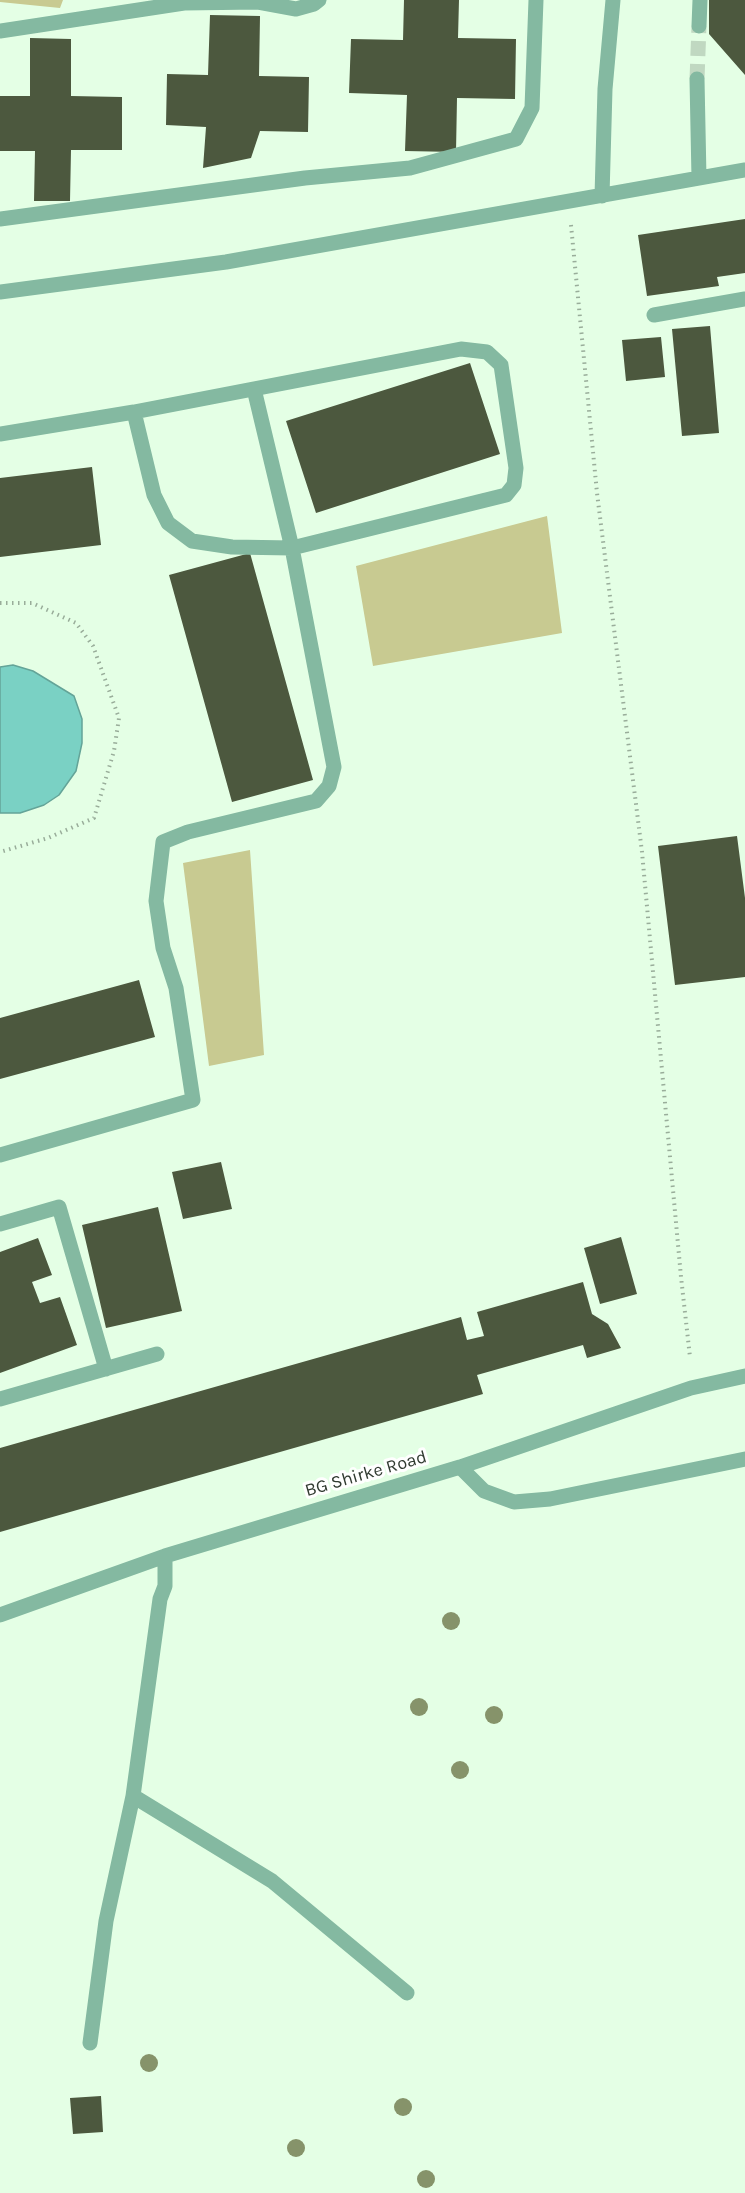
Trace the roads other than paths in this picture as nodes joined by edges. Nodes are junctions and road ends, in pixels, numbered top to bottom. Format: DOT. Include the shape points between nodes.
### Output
graph roads {
  1 [pos="320,0"];
  2 [pos="536,0"];
  3 [pos="613,0"];
  4 [pos="700,0"];
  5 [pos="699,26"];
  6 [pos="0,31"];
  7 [pos="698,79"];
  8 [pos="745,170"];
  9 [pos="699,178"];
  10 [pos="602,196"];
  11 [pos="0,219"];
  12 [pos="0,292"];
  13 [pos="745,299"];
  14 [pos="654,315"];
  15 [pos="254,389"];
  16 [pos="134,412"];
  17 [pos="0,434"];
  18 [pos="292,548"];
  19 [pos="0,1155"];
  20 [pos="0,1224"];
  21 [pos="157,1354"];
  22 [pos="106,1369"];
  23 [pos="745,1376"];
  24 [pos="0,1399"];
  25 [pos="745,1459"];
  26 [pos="460,1467"];
  27 [pos="165,1556"];
  28 [pos="0,1615"];
  29 [pos="133,1796"];
  30 [pos="407,1993"];
  31 [pos="90,2043"];
  1 -- 6 [label="street" via="296,9 258,2 184,3"];
  2 -- 11 [label="street" via="532,108 516,139 410,168 305,178"];
  3 -- 10 [label="street" via="605,89"];
  4 -- 5 [label="street"];
  7 -- 9 [label="street"];
  8 -- 9 [label="street"];
  9 -- 10 [label="street"];
  10 -- 12 [label="street" via="226,262"];
  13 -- 14 [label="street"];
  15 -- 16 [label="street"];
  15 -- 18 [label="street"];
  15 -- 18 [label="street" via="461,349 487,352 501,365 516,468 514,485 506,495"];
  16 -- 17 [label="street"];
  16 -- 18 [label="street" via="154,495 168,524 192,541 232,547"];
  18 -- 19 [label="street" via="334,767 328,786 316,801 188,832 163,842 156,901 163,948 178,999 193,1100"];
  20 -- 22 [label="street" via="58,1207"];
  21 -- 22 [label="street"];
  22 -- 24 [label="street"];
  23 -- 26 [label="street, BG Shirke Road" via="691,1388"];
  25 -- 26 [label="street" via="550,1499 514,1502 484,1491"];
  26 -- 27 [label="street, BG Shirke Road"];
  27 -- 28 [label="street, BG Shirke Road"];
  27 -- 29 [label="street" via="165,1586"];
  29 -- 30 [label="street" via="272,1881"];
  29 -- 31 [label="street" via="106,1921"];
}
